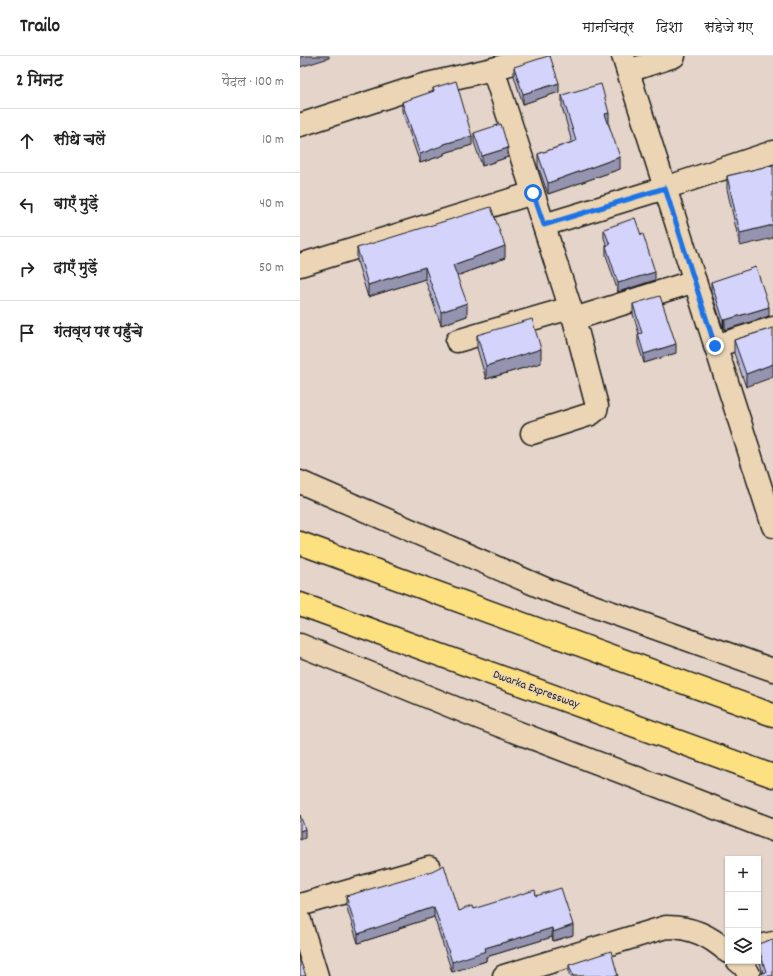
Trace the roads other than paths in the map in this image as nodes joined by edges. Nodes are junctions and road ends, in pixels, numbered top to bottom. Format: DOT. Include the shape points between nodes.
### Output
graph roads {
  1 [pos="538,56"];
  2 [pos="674,56"];
  3 [pos="625,63"];
  4 [pos="493,69"];
  5 [pos="300,125"];
  6 [pos="773,152"];
  7 [pos="665,188"];
  8 [pos="533,193"];
  9 [pos="544,225"];
  10 [pos="300,265"];
  11 [pos="695,281"];
  12 [pos="572,313"];
  13 [pos="773,328"];
  14 [pos="457,341"];
  15 [pos="715,346"];
  16 [pos="532,433"];
  17 [pos="300,482"];
  18 [pos="771,504"];
  19 [pos="773,526"];
  20 [pos="300,543"];
  21 [pos="300,604"];
  22 [pos="300,645"];
  23 [pos="773,670"];
  24 [pos="773,715"];
  25 [pos="773,776"];
  26 [pos="773,830"];
  27 [pos="429,868"];
  28 [pos="300,905"];
  29 [pos="300,921"];
  30 [pos="773,938"];
  31 [pos="761,940"];
  32 [pos="725,947"];
  33 [pos="742,964"];
  34 [pos="317,976"];
  35 [pos="504,976"];
  36 [pos="750,976"];
  1 -- 4 [label="street"];
  2 -- 3 [label="street"];
  3 -- 7 [label="street"];
  4 -- 5 [label="street" via="423,85"];
  4 -- 8 [label="street"];
  6 -- 7 [label="street"];
  7 -- 9 [label="street"];
  7 -- 11 [label="street"];
  8 -- 9 [label="street"];
  8 -- 10 [label="street"];
  9 -- 12 [label="street"];
  11 -- 12 [label="street"];
  11 -- 15 [label="street"];
  12 -- 14 [label="street"];
  12 -- 16 [label="street" via="597,408 591,414"];
  13 -- 15 [label="street"];
  15 -- 18 [label="street"];
  17 -- 23 [label="street" via="548,590"];
  18 -- 19 [label="street"];
  20 -- 24 [label="highway"];
  21 -- 25 [label="highway, Dwarka Expressway"];
  22 -- 26 [label="street" via="480,718"];
  27 -- 28 [label="street"];
  29 -- 34 [label="street"];
  30 -- 31 [label="lane"];
  32 -- 35 [label="street" via="691,929 666,927"];
  33 -- 36 [label="street"];
}
